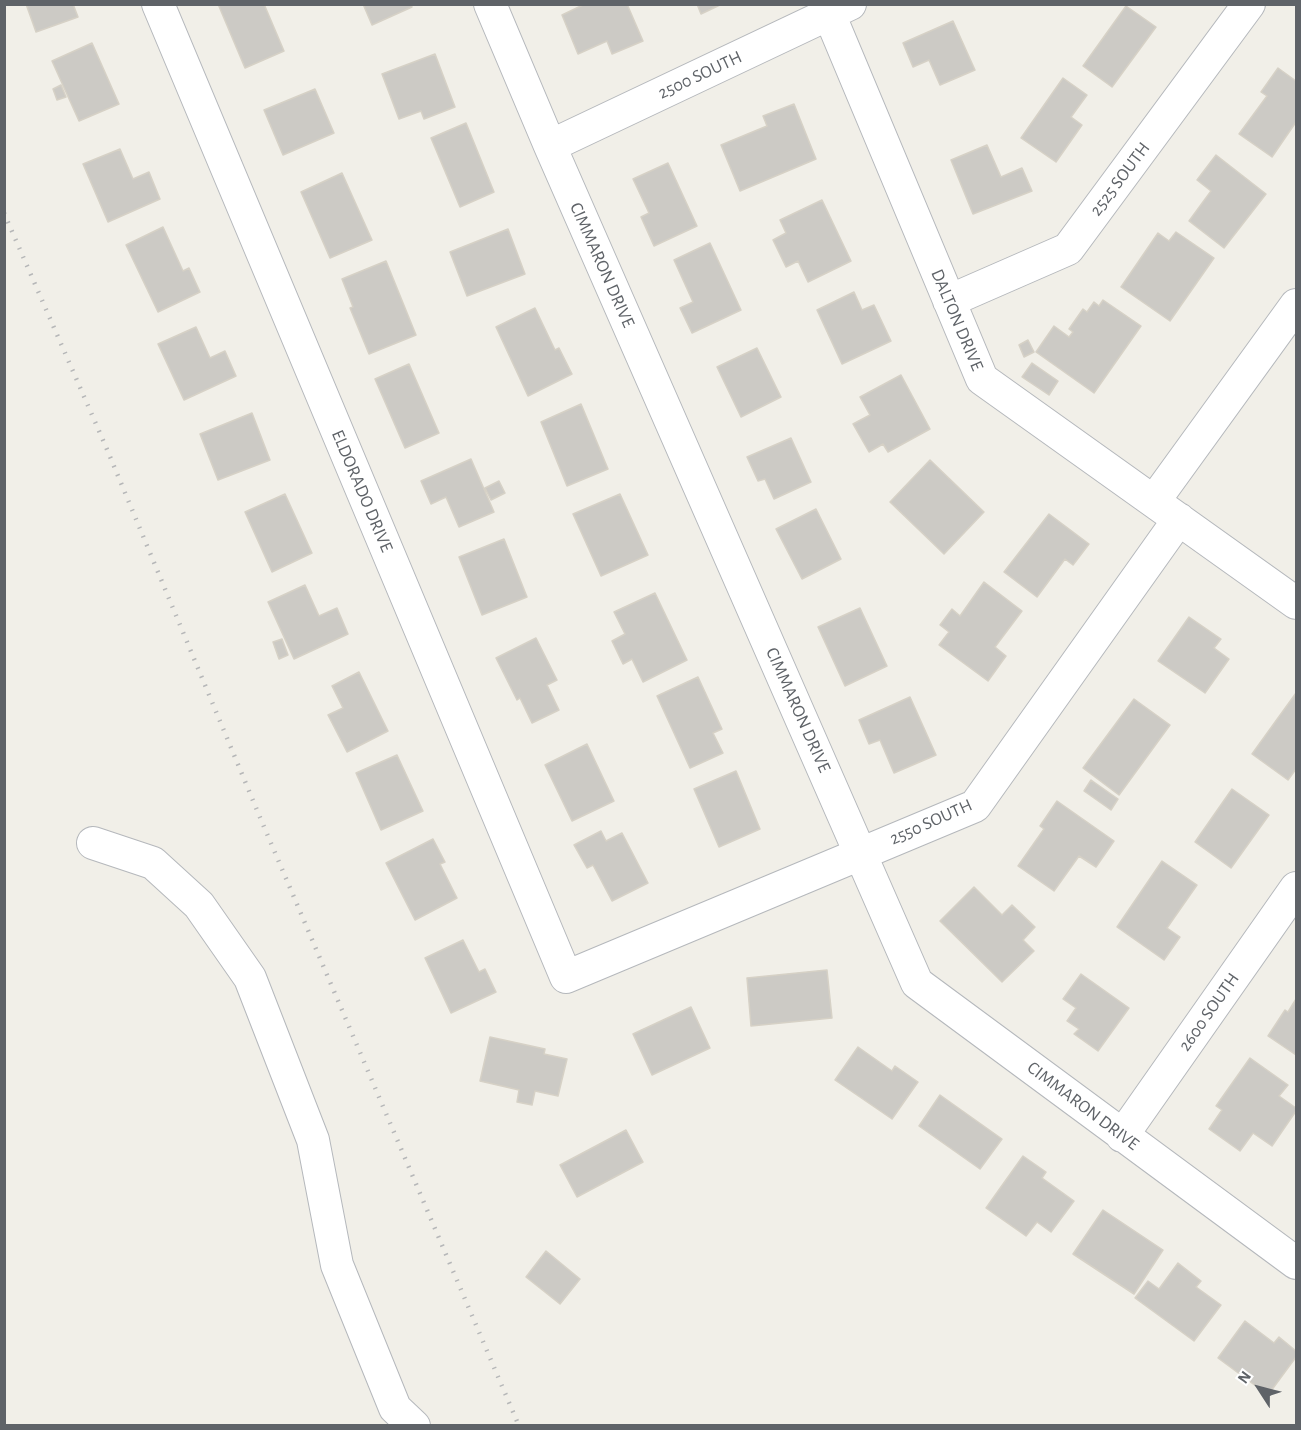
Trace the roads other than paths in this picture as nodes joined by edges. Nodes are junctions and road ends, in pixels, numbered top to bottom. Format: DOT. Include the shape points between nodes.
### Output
graph roads {
  1 [pos="158,4"];
  2 [pos="490,4"];
  3 [pos="1249,4"];
  4 [pos="834,8"];
  5 [pos="550,146"];
  6 [pos="949,300"];
  7 [pos="1296,306"];
  8 [pos="1154,501"];
  9 [pos="1179,519"];
  10 [pos="1296,603"];
  11 [pos="93,843"];
  12 [pos="861,852"];
  13 [pos="1296,888"];
  14 [pos="566,977"];
  15 [pos="1122,1136"];
  16 [pos="1296,1263"];
  17 [pos="414,1425"];
  1 -- 14 [label="street, ELDORADO DRIVE"];
  2 -- 5 [label="street, CIMMARON DRIVE"];
  3 -- 6 [label="street, 2525 SOUTH" via="1068,249"];
  4 -- 5 [label="street, 2500 SOUTH"];
  4 -- 6 [label="street, DALTON DRIVE"];
  5 -- 12 [label="street, CIMMARON DRIVE"];
  6 -- 8 [label="street, DALTON DRIVE" via="982,379"];
  7 -- 8 [label="street"];
  8 -- 9 [label="street, DALTON DRIVE"];
  9 -- 10 [label="street, DALTON DRIVE"];
  9 -- 12 [label="street, 2550 SOUTH" via="975,806"];
  11 -- 17 [label="street" via="153,863 199,905 250,978 313,1140 337,1265 395,1408"];
  12 -- 14 [label="street, 2550 SOUTH"];
  12 -- 15 [label="street, CIMMARON DRIVE" via="917,983"];
  13 -- 15 [label="street, 2600 SOUTH"];
  15 -- 16 [label="street, CIMMARON DRIVE"];
}
